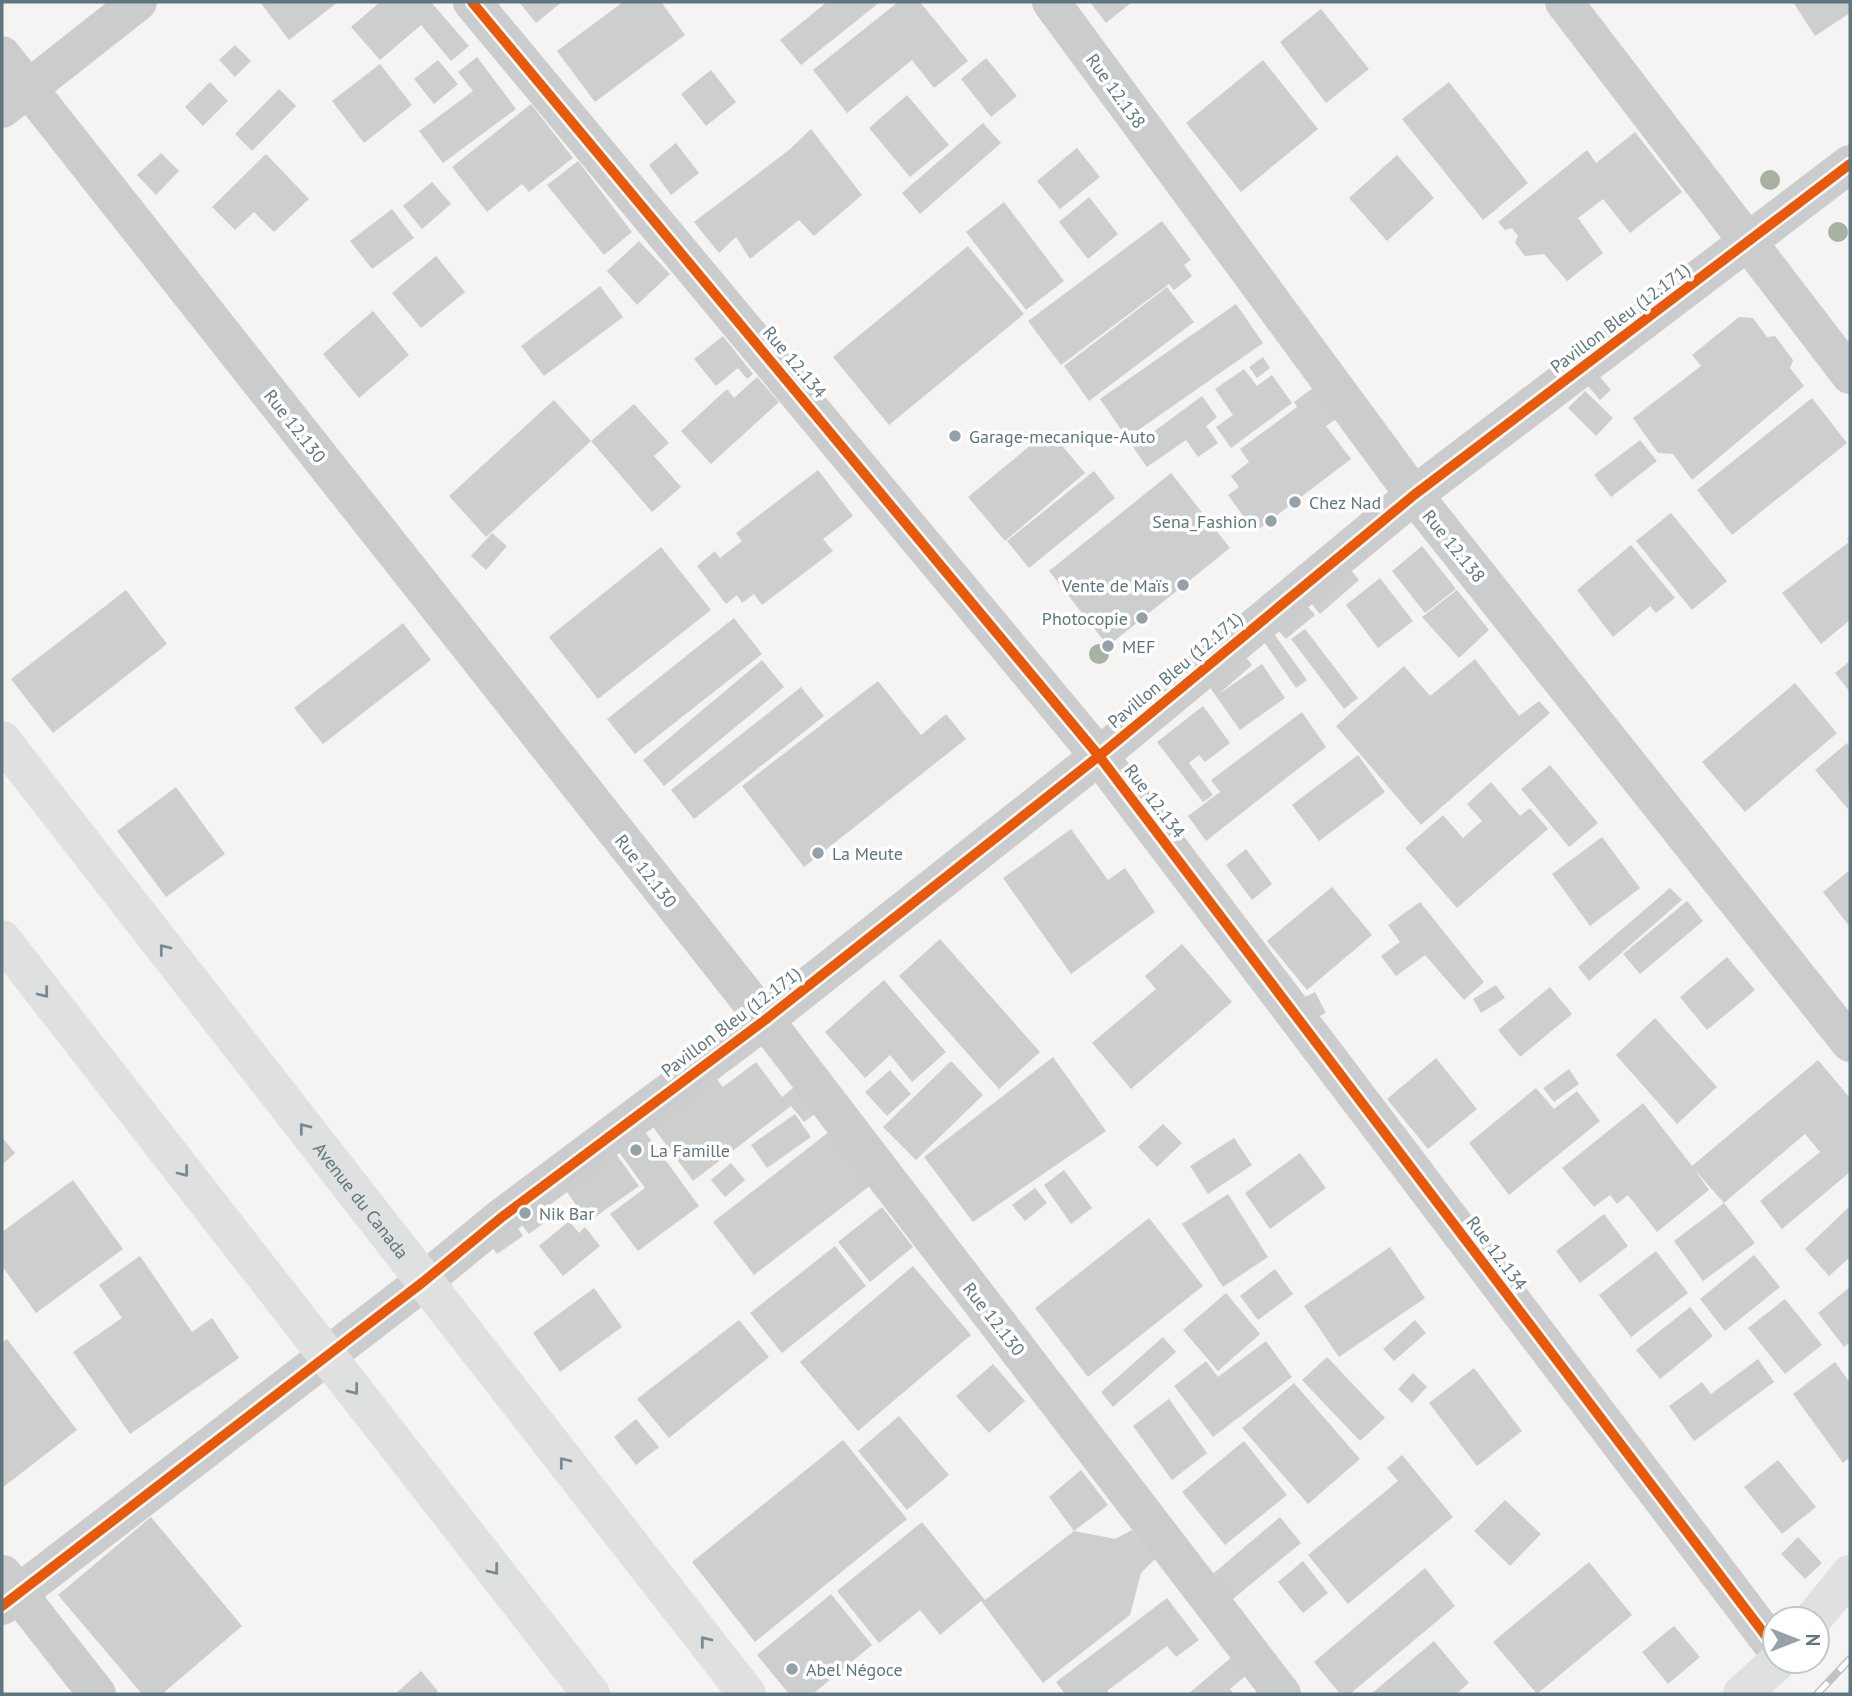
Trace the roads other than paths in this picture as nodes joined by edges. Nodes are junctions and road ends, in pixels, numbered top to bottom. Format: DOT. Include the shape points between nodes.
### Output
graph roads {
  1 [pos="138,2"];
  2 [pos="472,2"];
  3 [pos="1051,2"];
  4 [pos="1564,2"];
  5 [pos="2,55"];
  6 [pos="15,98"];
  7 [pos="1850,164"];
  8 [pos="1750,243"];
  9 [pos="1850,375"];
  10 [pos="1414,495"];
  11 [pos="2,740"];
  12 [pos="1099,756"];
  13 [pos="2,939"];
  14 [pos="765,1020"];
  15 [pos="1850,1044"];
  16 [pos="424,1282"];
  17 [pos="327,1356"];
  18 [pos="1850,1574"];
  19 [pos="7,1591"];
  20 [pos="1825,1605"];
  21 [pos="1761,1630"];
  22 [pos="1763,1675"];
  23 [pos="97,1694"];
  24 [pos="591,1694"];
  25 [pos="747,1694"];
  26 [pos="1282,1694"];
  27 [pos="1742,1694"];
  1 -- 6 [label="street"];
  2 -- 12 [label="street, Rue 12.134"];
  3 -- 10 [label="street, Rue 12.138"];
  4 -- 8 [label="street"];
  5 -- 6 [label="street, Rue 12.130"];
  6 -- 14 [label="street, Rue 12.130"];
  7 -- 8 [label="street, Pavillon Bleu (12.171)"];
  8 -- 9 [label="street"];
  8 -- 10 [label="street, Pavillon Bleu (12.171)"];
  10 -- 12 [label="street, Pavillon Bleu (12.171)"];
  10 -- 15 [label="street, Rue 12.138"];
  16 -- 11 [label="main road, Avenue du Canada, one-way"];
  12 -- 14 [label="street, Pavillon Bleu (12.171)"];
  12 -- 21 [label="street, Rue 12.134"];
  13 -- 17 [label="main road, one-way"];
  14 -- 16 [label="street, Pavillon Bleu (12.171)" via="502,1217"];
  14 -- 26 [label="street, Rue 12.130"];
  16 -- 17 [label="street, Pavillon Bleu (12.171)"];
  25 -- 16 [label="main road, Avenue du Canada, one-way"];
  17 -- 19 [label="street, Pavillon Bleu (12.171)"];
  17 -- 24 [label="main road, one-way"];
  18 -- 20 [label="main road"];
  19 -- 23 [label="street"];
  22 -- 27 [label="main road"];
}
